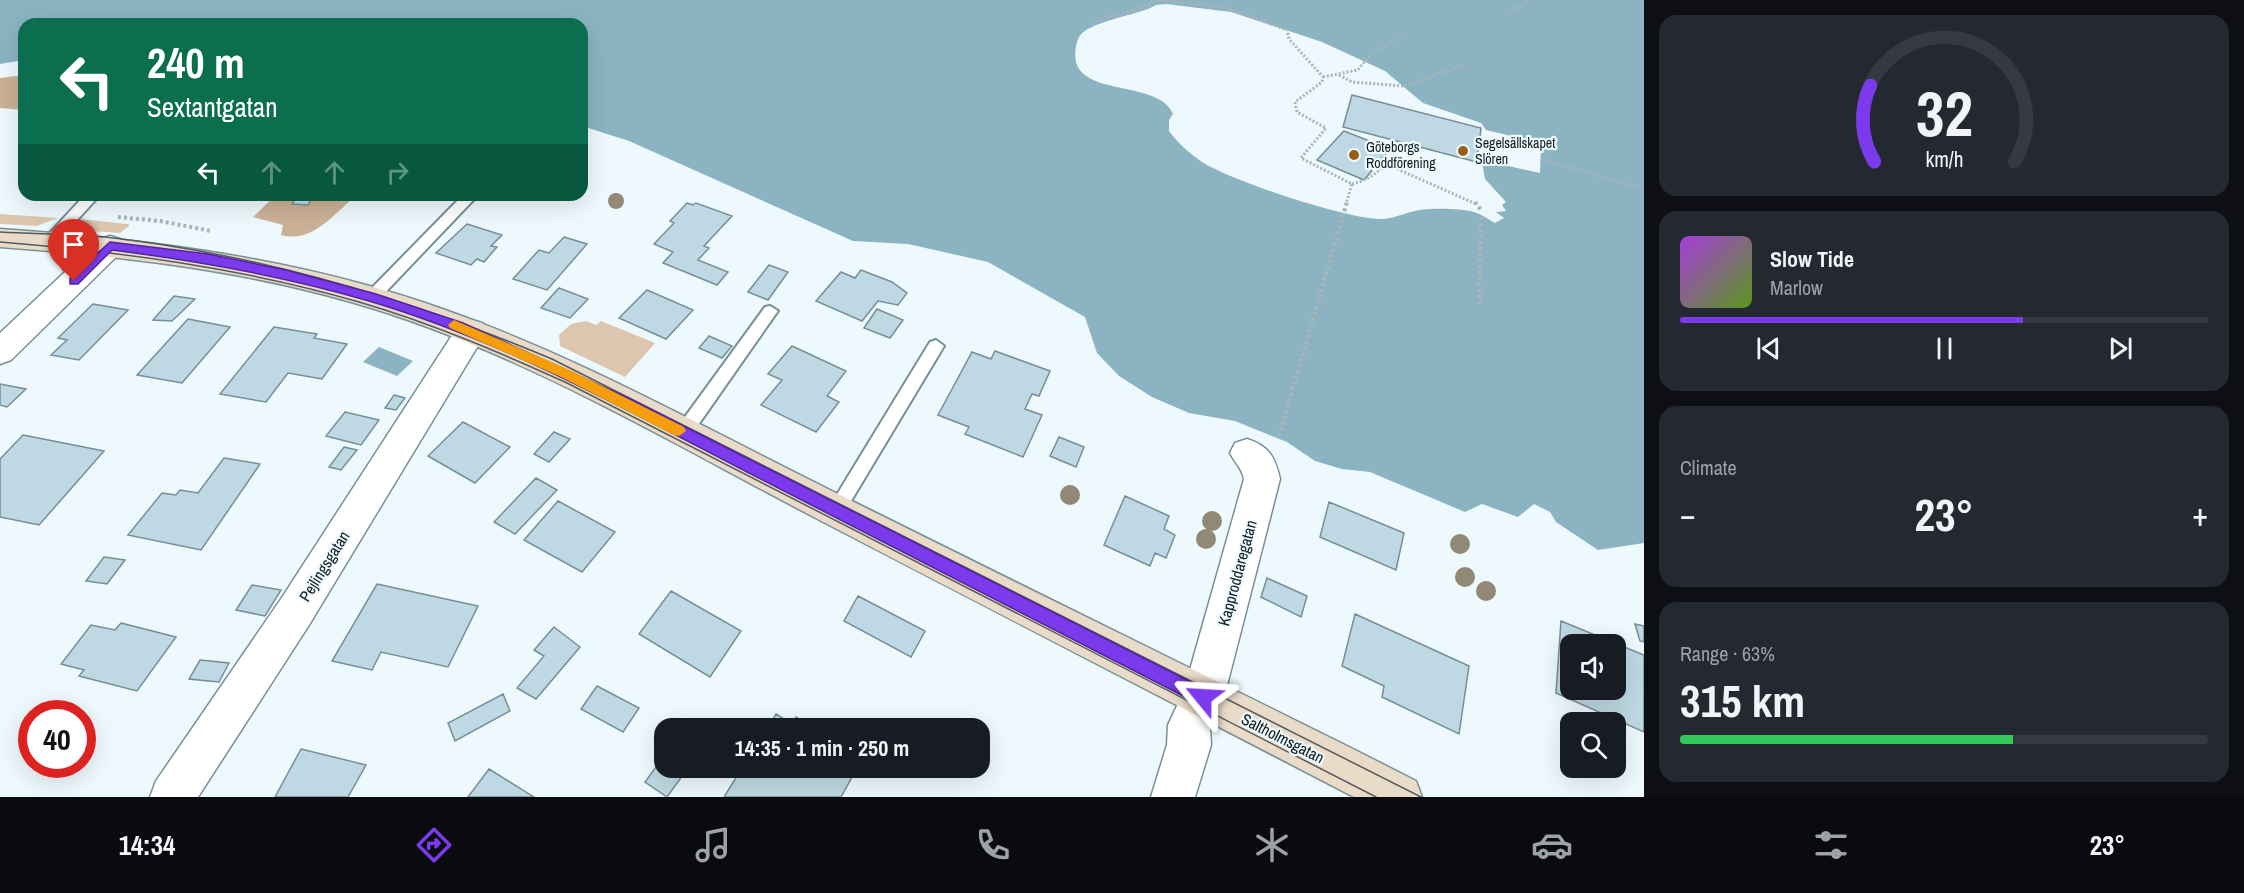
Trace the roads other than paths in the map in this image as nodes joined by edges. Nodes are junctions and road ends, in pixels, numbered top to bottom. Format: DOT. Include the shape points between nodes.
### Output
graph roads {
  1 [pos="87,201"];
  2 [pos="465,201"];
  3 [pos="0,237"];
  4 [pos="50,241"];
  5 [pos="110,246"];
  6 [pos="372,297"];
  7 [pos="770,311"];
  8 [pos="471,331"];
  9 [pos="936,346"];
  10 [pos="0,352"];
  11 [pos="682,433"];
  12 [pos="1263,445"];
  13 [pos="836,511"];
  14 [pos="1203,697"];
  15 [pos="172,797"];
  16 [pos="1173,797"];
  17 [pos="1400,797"];
  1 -- 4 [label="lane"];
  2 -- 6 [label="lane"];
  3 -- 4 [label="street, Saltholmsgatan"];
  4 -- 5 [label="street, Saltholmsgatan"];
  5 -- 6 [label="street, Saltholmsgatan" via="242,265"];
  5 -- 10 [label="street"];
  6 -- 8 [label="street, Saltholmsgatan"];
  7 -- 11 [label="lane"];
  8 -- 11 [label="street, Saltholmsgatan"];
  8 -- 15 [label="street, Pejlingsgatan" via="295,612"];
  9 -- 13 [label="lane"];
  11 -- 13 [label="street, Saltholmsgatan"];
  12 -- 14 [label="street, Kapproddaregatan" via="1259,463 1262,479"];
  13 -- 14 [label="street, Saltholmsgatan"];
  14 -- 16 [label="street, Kapproddaregatan" via="1189,725 1189,744"];
  14 -- 17 [label="street, Saltholmsgatan"];
}
